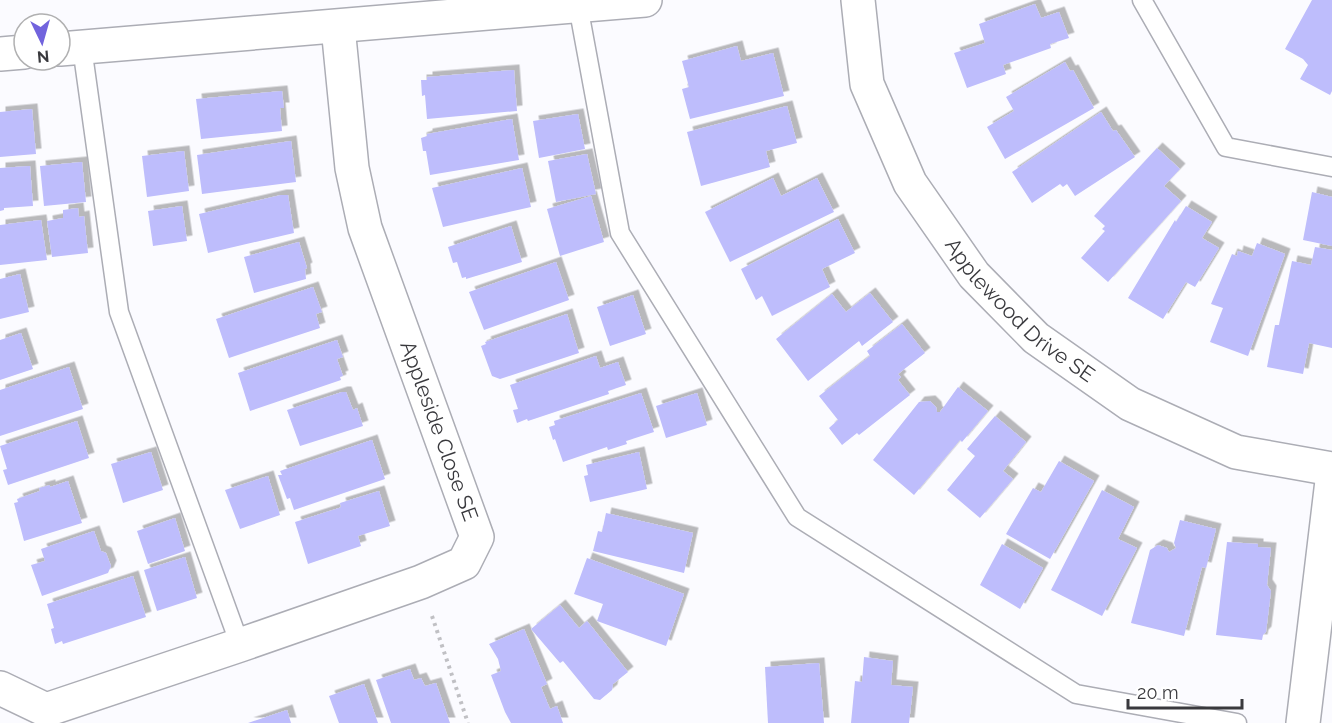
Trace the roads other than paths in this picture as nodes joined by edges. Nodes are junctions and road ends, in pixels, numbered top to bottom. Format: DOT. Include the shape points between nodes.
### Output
graph roads {
  1 [pos="645,0"];
  2 [pos="858,0"];
  3 [pos="1142,0"];
  4 [pos="577,3"];
  5 [pos="338,27"];
  6 [pos="72,48"];
  7 [pos="72,54"];
  8 [pos="1332,167"];
  9 [pos="1332,469"];
  10 [pos="1332,481"];
  11 [pos="240,645"];
  12 [pos="0,688"];
  13 [pos="1237,723"];
  14 [pos="1304,723"];
  1 -- 4 [label="street"];
  2 -- 9 [label="street, Applewood Drive SE" via="867,84 910,183 974,275 1036,338 1130,404 1236,452"];
  3 -- 8 [label="lane" via="1226,147"];
  4 -- 5 [label="street"];
  4 -- 13 [label="lane" via="620,233 797,516 1076,694"];
  5 -- 6 [label="street"];
  5 -- 11 [label="street, Appleside Close SE" via="352,168 365,228 477,537 464,563 421,582"];
  7 -- 11 [label="lane" via="119,312"];
  10 -- 14 [label="street"];
  11 -- 12 [label="street, Appleside Close SE" via="46,710"];
}
